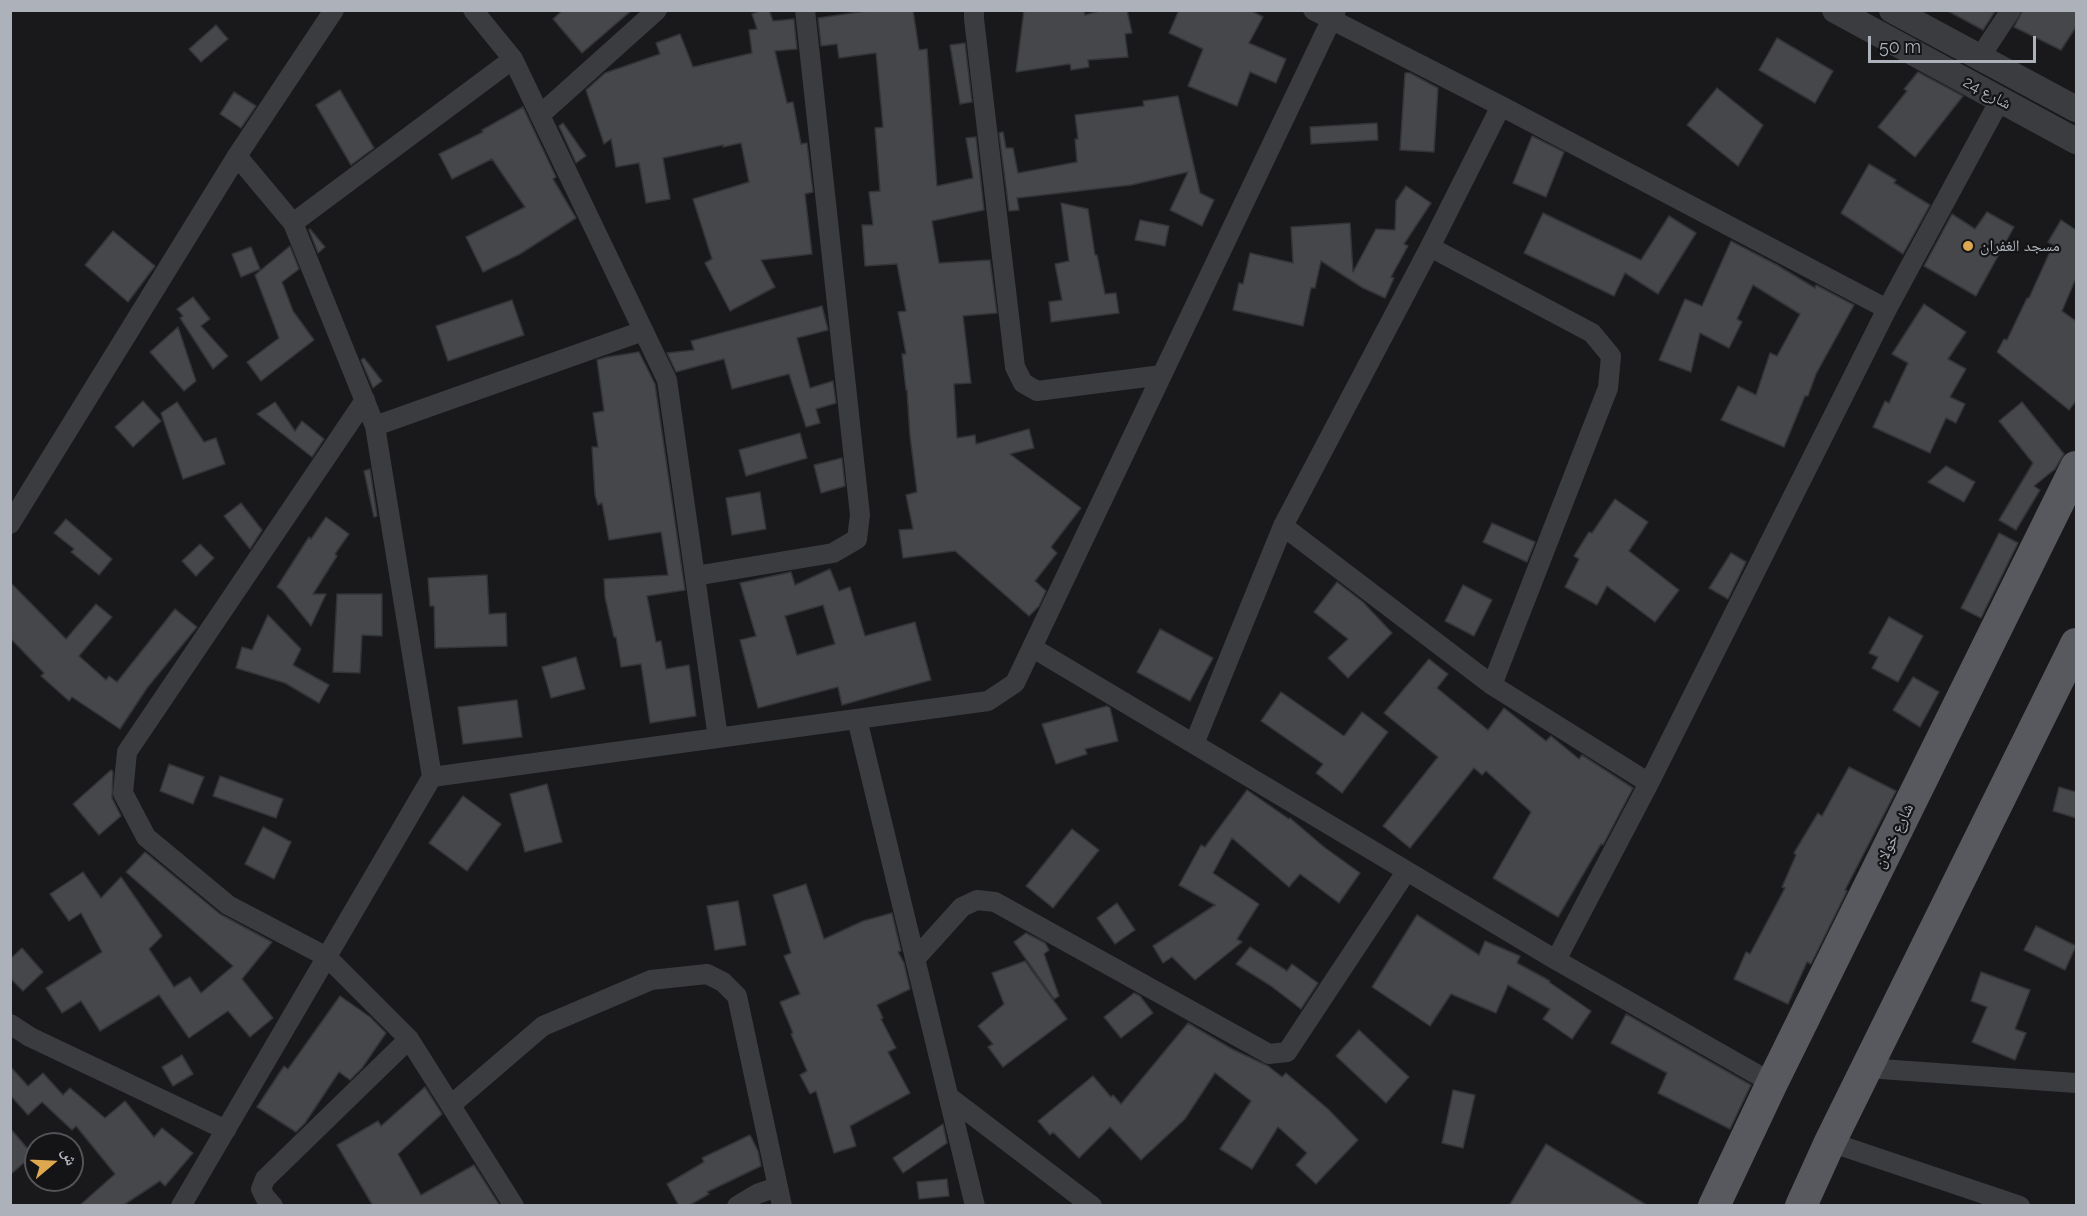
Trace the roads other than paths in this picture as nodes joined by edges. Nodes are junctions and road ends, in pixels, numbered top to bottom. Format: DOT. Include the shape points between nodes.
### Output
graph roads {
  1 [pos="334,10"];
  2 [pos="473,10"];
  3 [pos="657,10"];
  4 [pos="805,10"];
  5 [pos="974,10"];
  6 [pos="1313,10"];
  7 [pos="1835,10"];
  8 [pos="1892,10"];
  9 [pos="2011,10"];
  10 [pos="1334,15"];
  11 [pos="1980,57"];
  12 [pos="513,59"];
  13 [pos="2000,100"];
  14 [pos="1501,106"];
  15 [pos="2076,109"];
  16 [pos="540,115"];
  17 [pos="2076,141"];
  18 [pos="237,156"];
  19 [pos="293,223"];
  20 [pos="1430,247"];
  21 [pos="1887,309"];
  22 [pos="643,331"];
  23 [pos="1162,375"];
  24 [pos="365,400"];
  25 [pos="375,426"];
  26 [pos="2076,467"];
  27 [pos="12,517"];
  28 [pos="1283,526"];
  29 [pos="695,576"];
  30 [pos="2076,644"];
  31 [pos="1033,648"];
  32 [pos="1492,685"];
  33 [pos="857,719"];
  34 [pos="718,738"];
  35 [pos="1194,744"];
  36 [pos="432,777"];
  37 [pos="1649,783"];
  38 [pos="1406,872"];
  39 [pos="327,957"];
  40 [pos="916,958"];
  41 [pos="1556,960"];
  42 [pos="10,1024"];
  43 [pos="409,1039"];
  44 [pos="1867,1068"];
  45 [pos="1772,1083"];
  46 [pos="2076,1083"];
  47 [pos="949,1096"];
  48 [pos="451,1105"];
  49 [pos="226,1130"];
  50 [pos="1830,1142"];
  51 [pos="780,1196"];
  52 [pos="181,1206"];
  53 [pos="273,1206"];
  54 [pos="514,1206"];
  55 [pos="737,1206"];
  56 [pos="975,1206"];
  57 [pos="1092,1206"];
  58 [pos="1714,1206"];
  59 [pos="1801,1206"];
  60 [pos="2020,1206"];
  1 -- 18 [label="street"];
  2 -- 12 [label="street"];
  3 -- 16 [label="street"];
  4 -- 29 [label="street" via="860,515 857,539 833,553"];
  5 -- 23 [label="street" via="1015,367 1023,383 1036,391"];
  6 -- 10 [label="street"];
  7 -- 13 [label="street, شارع 24"];
  8 -- 11 [label="street, شارع 24"];
  9 -- 11 [label="street"];
  10 -- 14 [label="street"];
  10 -- 23 [label="street"];
  11 -- 15 [label="street, شارع 24"];
  12 -- 16 [label="street"];
  12 -- 19 [label="street"];
  13 -- 17 [label="street, شارع 24"];
  13 -- 21 [label="street"];
  14 -- 20 [label="street"];
  14 -- 21 [label="street"];
  16 -- 22 [label="street"];
  18 -- 19 [label="street"];
  18 -- 27 [label="street"];
  19 -- 24 [label="street"];
  20 -- 28 [label="street"];
  20 -- 32 [label="street" via="1592,333 1611,356 1608,388"];
  21 -- 37 [label="street"];
  22 -- 25 [label="street"];
  22 -- 29 [label="street" via="667,380"];
  23 -- 31 [label="street"];
  24 -- 25 [label="street"];
  24 -- 39 [label="street" via="127,752 123,793 146,837 228,905"];
  25 -- 36 [label="street"];
  26 -- 45 [label="main road, شارع خولان"];
  28 -- 32 [label="street"];
  28 -- 35 [label="street"];
  29 -- 34 [label="street"];
  30 -- 44 [label="main road"];
  31 -- 33 [label="street" via="1015,683 988,701"];
  31 -- 35 [label="street"];
  32 -- 37 [label="street"];
  33 -- 34 [label="street"];
  33 -- 40 [label="street"];
  34 -- 36 [label="street"];
  35 -- 38 [label="street"];
  36 -- 39 [label="street"];
  37 -- 41 [label="street"];
  38 -- 40 [label="street" via="1287,1052 1269,1054 995,902 977,900 962,907"];
  38 -- 41 [label="street"];
  39 -- 43 [label="street"];
  39 -- 49 [label="street"];
  40 -- 47 [label="street"];
  41 -- 45 [label="street"];
  42 -- 49 [label="street"];
  43 -- 48 [label="street"];
  43 -- 53 [label="street" via="265,1179 261,1189"];
  44 -- 46 [label="street"];
  44 -- 50 [label="main road"];
  45 -- 58 [label="main road, شارع خولان"];
  47 -- 56 [label="street"];
  47 -- 57 [label="street"];
  48 -- 51 [label="street" via="543,1026 651,980 707,974 723,982 736,996"];
  48 -- 54 [label="street"];
  49 -- 52 [label="street"];
  50 -- 59 [label="main road"];
  50 -- 60 [label="street"];
  51 -- 55 [label="street" via="757,1194"];
}
